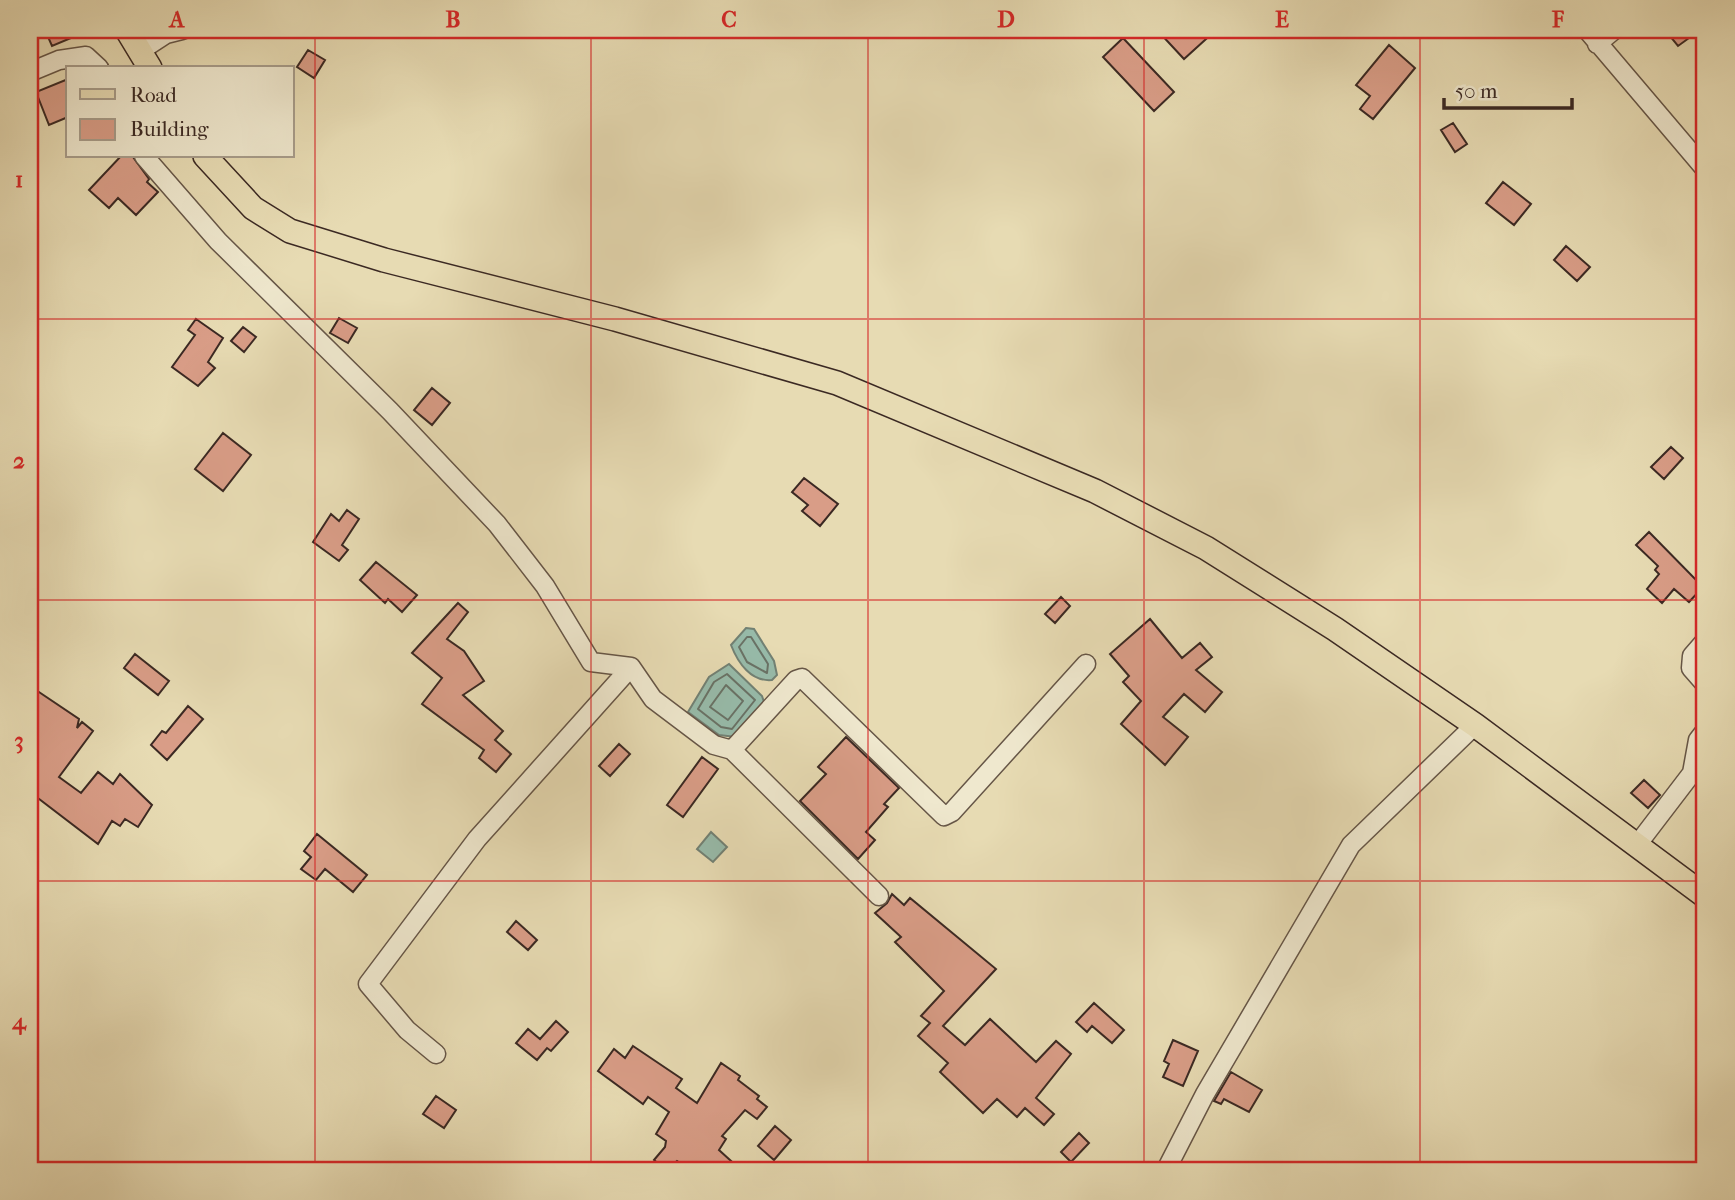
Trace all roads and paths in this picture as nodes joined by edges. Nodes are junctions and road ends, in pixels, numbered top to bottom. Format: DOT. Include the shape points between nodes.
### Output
graph roads {
  1 [pos="127,30"];
  2 [pos="182,30"];
  3 [pos="1614,30"];
  4 [pos="1592,37"];
  5 [pos="145,59"];
  6 [pos="97,66"];
  7 [pos="30,72"];
  8 [pos="146,158"];
  9 [pos="207,158"];
  10 [pos="1705,169"];
  11 [pos="1705,641"];
  12 [pos="1086,664"];
  13 [pos="631,667"];
  14 [pos="1705,684"];
  15 [pos="1475,725"];
  16 [pos="1705,731"];
  17 [pos="733,750"];
  18 [pos="1637,845"];
  19 [pos="879,896"];
  20 [pos="1705,896"];
  21 [pos="436,1054"];
  22 [pos="1166,1170"];
  1 -- 5 [label="main road"];
  2 -- 5 [label="street" via="166,34"];
  3 -- 4 [label="street"];
  4 -- 10 [label="street"];
  6 -- 7 [label="street" via="86,56 59,60"];
  8 -- 13 [label="street" via="218,241 497,524 545,586 591,662"];
  9 -- 15 [label="main road" via="253,208 290,232 837,383 1095,491 1206,548"];
  11 -- 14 [label="street" via="1692,656 1691,668"];
  12 -- 17 [label="street" via="944,816 802,678"];
  13 -- 17 [label="street" via="653,699 714,745"];
  13 -- 21 [label="street" via="477,839 368,984 407,1030"];
  15 -- 18 [label="main road"];
  15 -- 22 [label="street" via="1351,845 1205,1094"];
  16 -- 18 [label="street" via="1698,740 1692,773"];
  17 -- 19 [label="street"];
  18 -- 20 [label="main road"];
}
